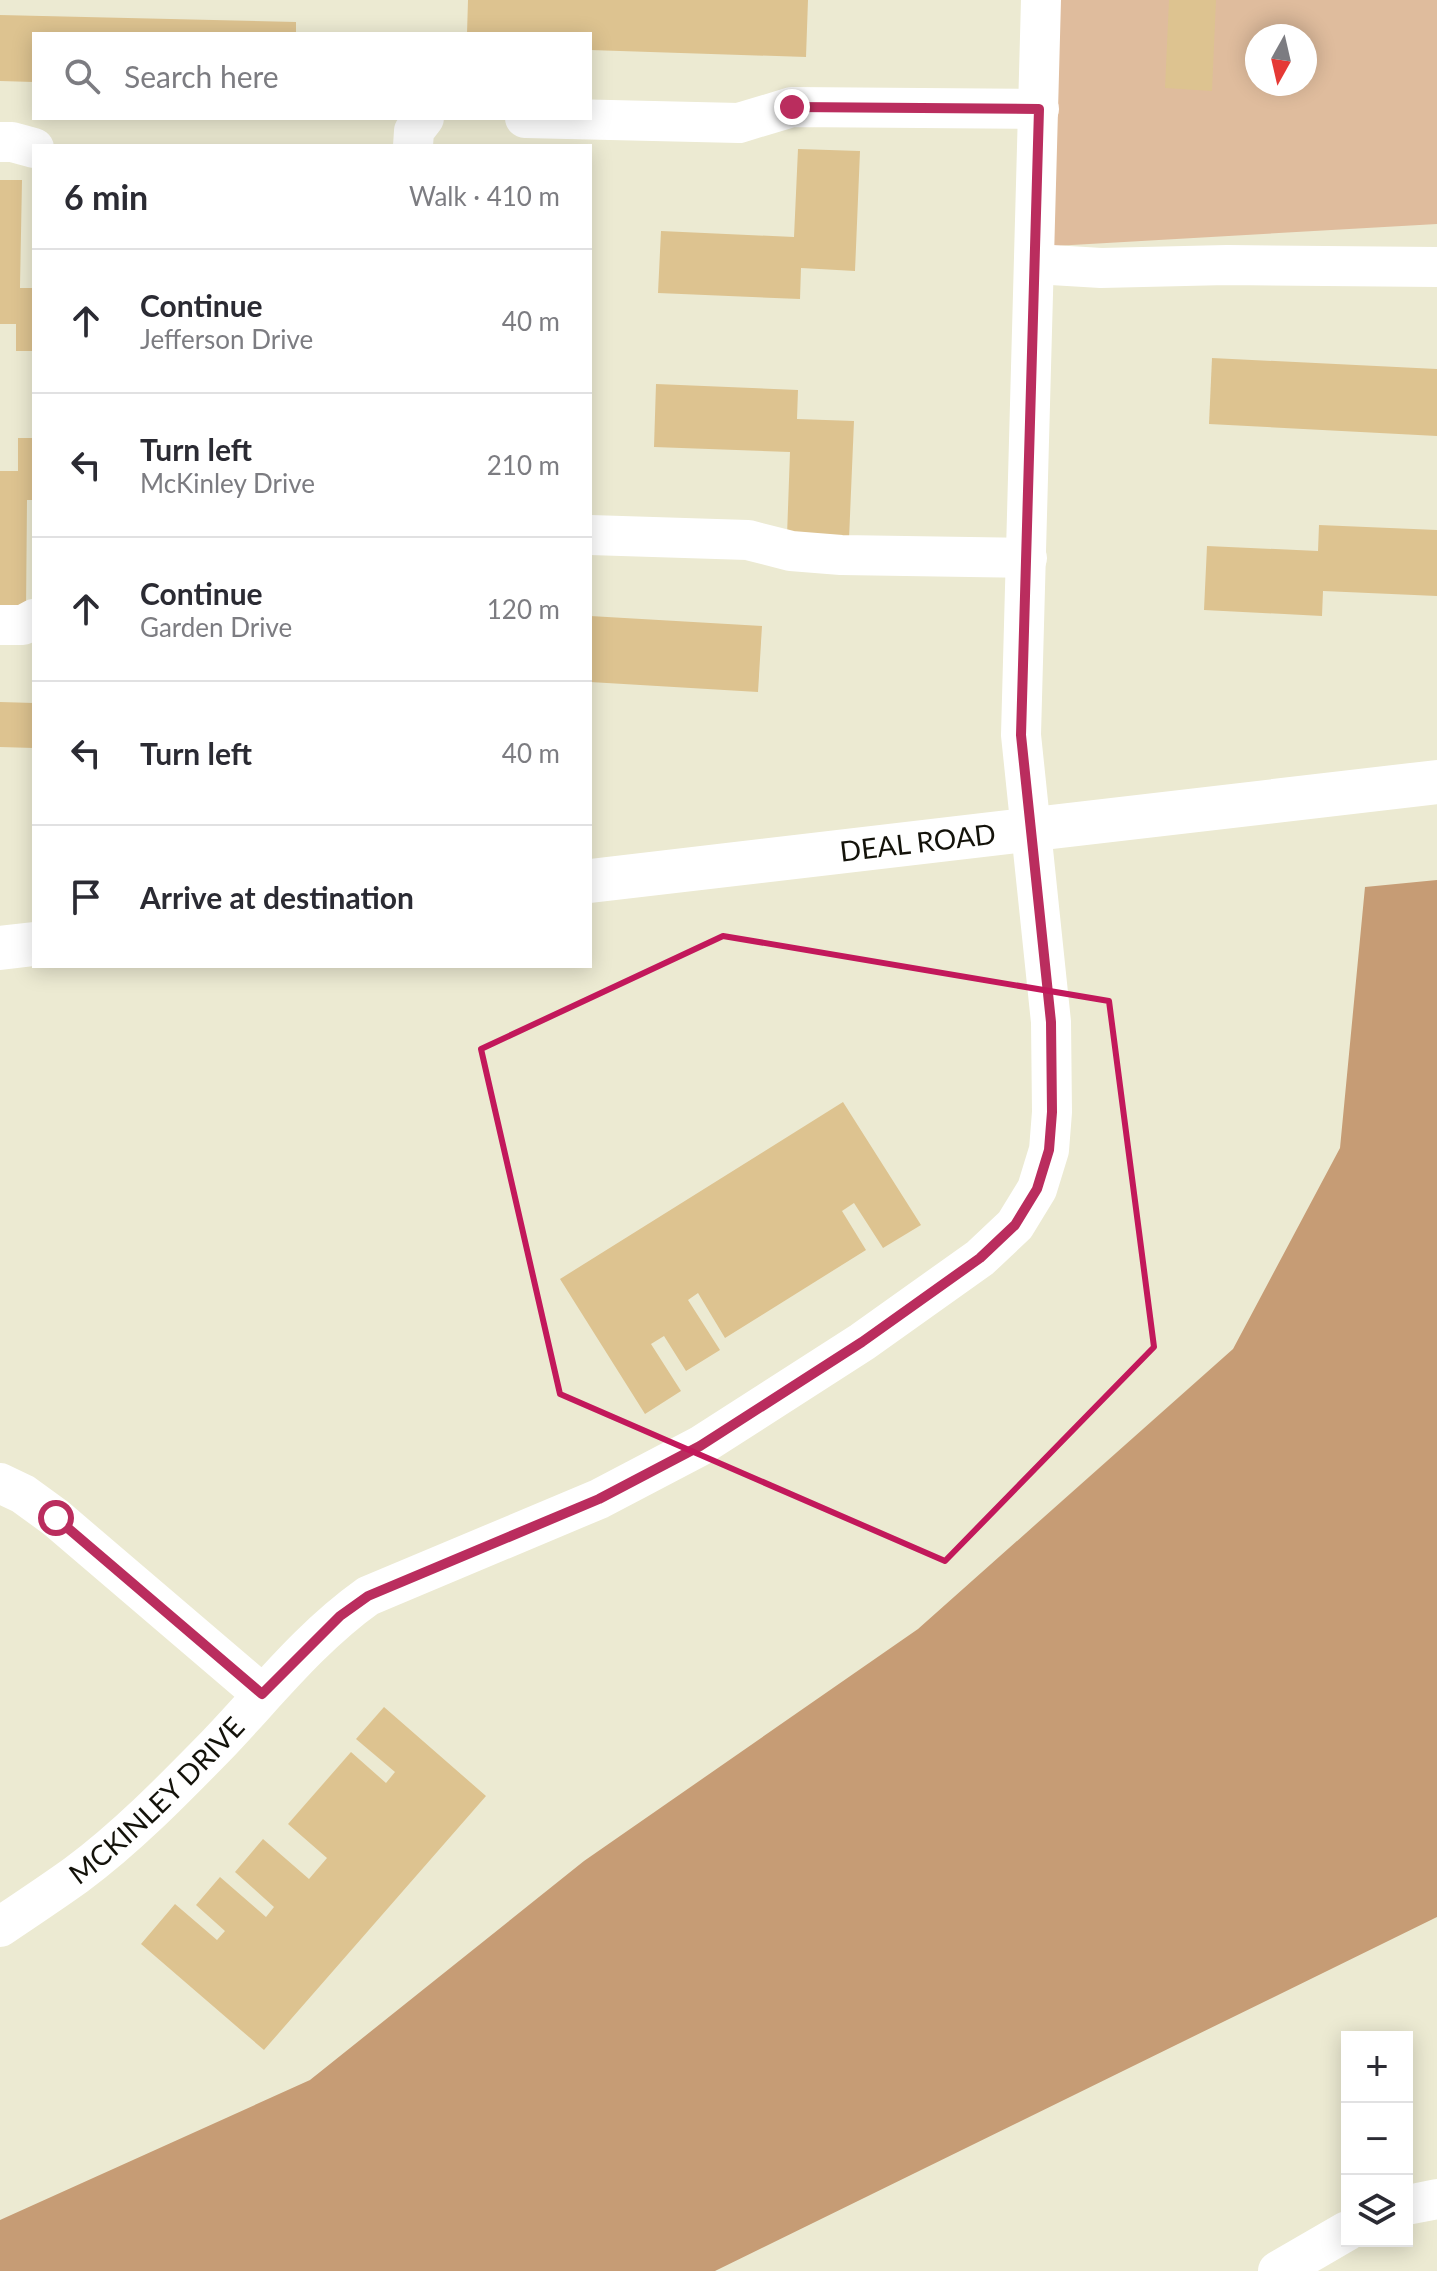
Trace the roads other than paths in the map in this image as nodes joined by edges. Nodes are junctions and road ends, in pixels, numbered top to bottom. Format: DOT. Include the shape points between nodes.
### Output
graph roads {
  1 [pos="1041,0"];
  2 [pos="1039,109"];
  3 [pos="422,120"];
  4 [pos="592,120"];
  5 [pos="0,142"];
  6 [pos="413,144"];
  7 [pos="32,147"];
  8 [pos="1035,264"];
  9 [pos="1437,267"];
  10 [pos="592,535"];
  11 [pos="1027,558"];
  12 [pos="32,620"];
  13 [pos="0,625"];
  14 [pos="1437,782"];
  15 [pos="1031,829"];
  16 [pos="592,881"];
  17 [pos="32,944"];
  18 [pos="0,948"];
  19 [pos="0,1483"];
  20 [pos="262,1694"];
  21 [pos="0,1927"];
  22 [pos="1437,2199"];
  23 [pos="1413,2204"];
  24 [pos="1341,2234"];
  25 [pos="1278,2271"];
  1 -- 2 [label="street, MCKINLEY DRIVE"];
  2 -- 4 [label="street" via="792,107 739,123"];
  2 -- 8 [label="street, MCKINLEY DRIVE"];
  3 -- 6 [label="street"];
  5 -- 7 [label="street"];
  8 -- 9 [label="street"];
  8 -- 11 [label="street, MCKINLEY DRIVE"];
  10 -- 11 [label="street" via="748,540 791,551 841,555"];
  11 -- 15 [label="street, MCKINLEY DRIVE" via="1021,735"];
  12 -- 13 [label="street"];
  14 -- 15 [label="street, DEAL ROAD"];
  15 -- 16 [label="street, DEAL ROAD"];
  15 -- 20 [label="street, MCKINLEY DRIVE" via="1051,1022 1052,1112 1049,1150 1037,1189 1015,1225 980,1258 862,1342 700,1446 599,1499 368,1596 340,1616"];
  17 -- 18 [label="street"];
  19 -- 20 [label="street" via="56,1518"];
  20 -- 21 [label="street, MCKINLEY DRIVE" via="129,1830"];
  22 -- 23 [label="street"];
  24 -- 25 [label="street"];
}
